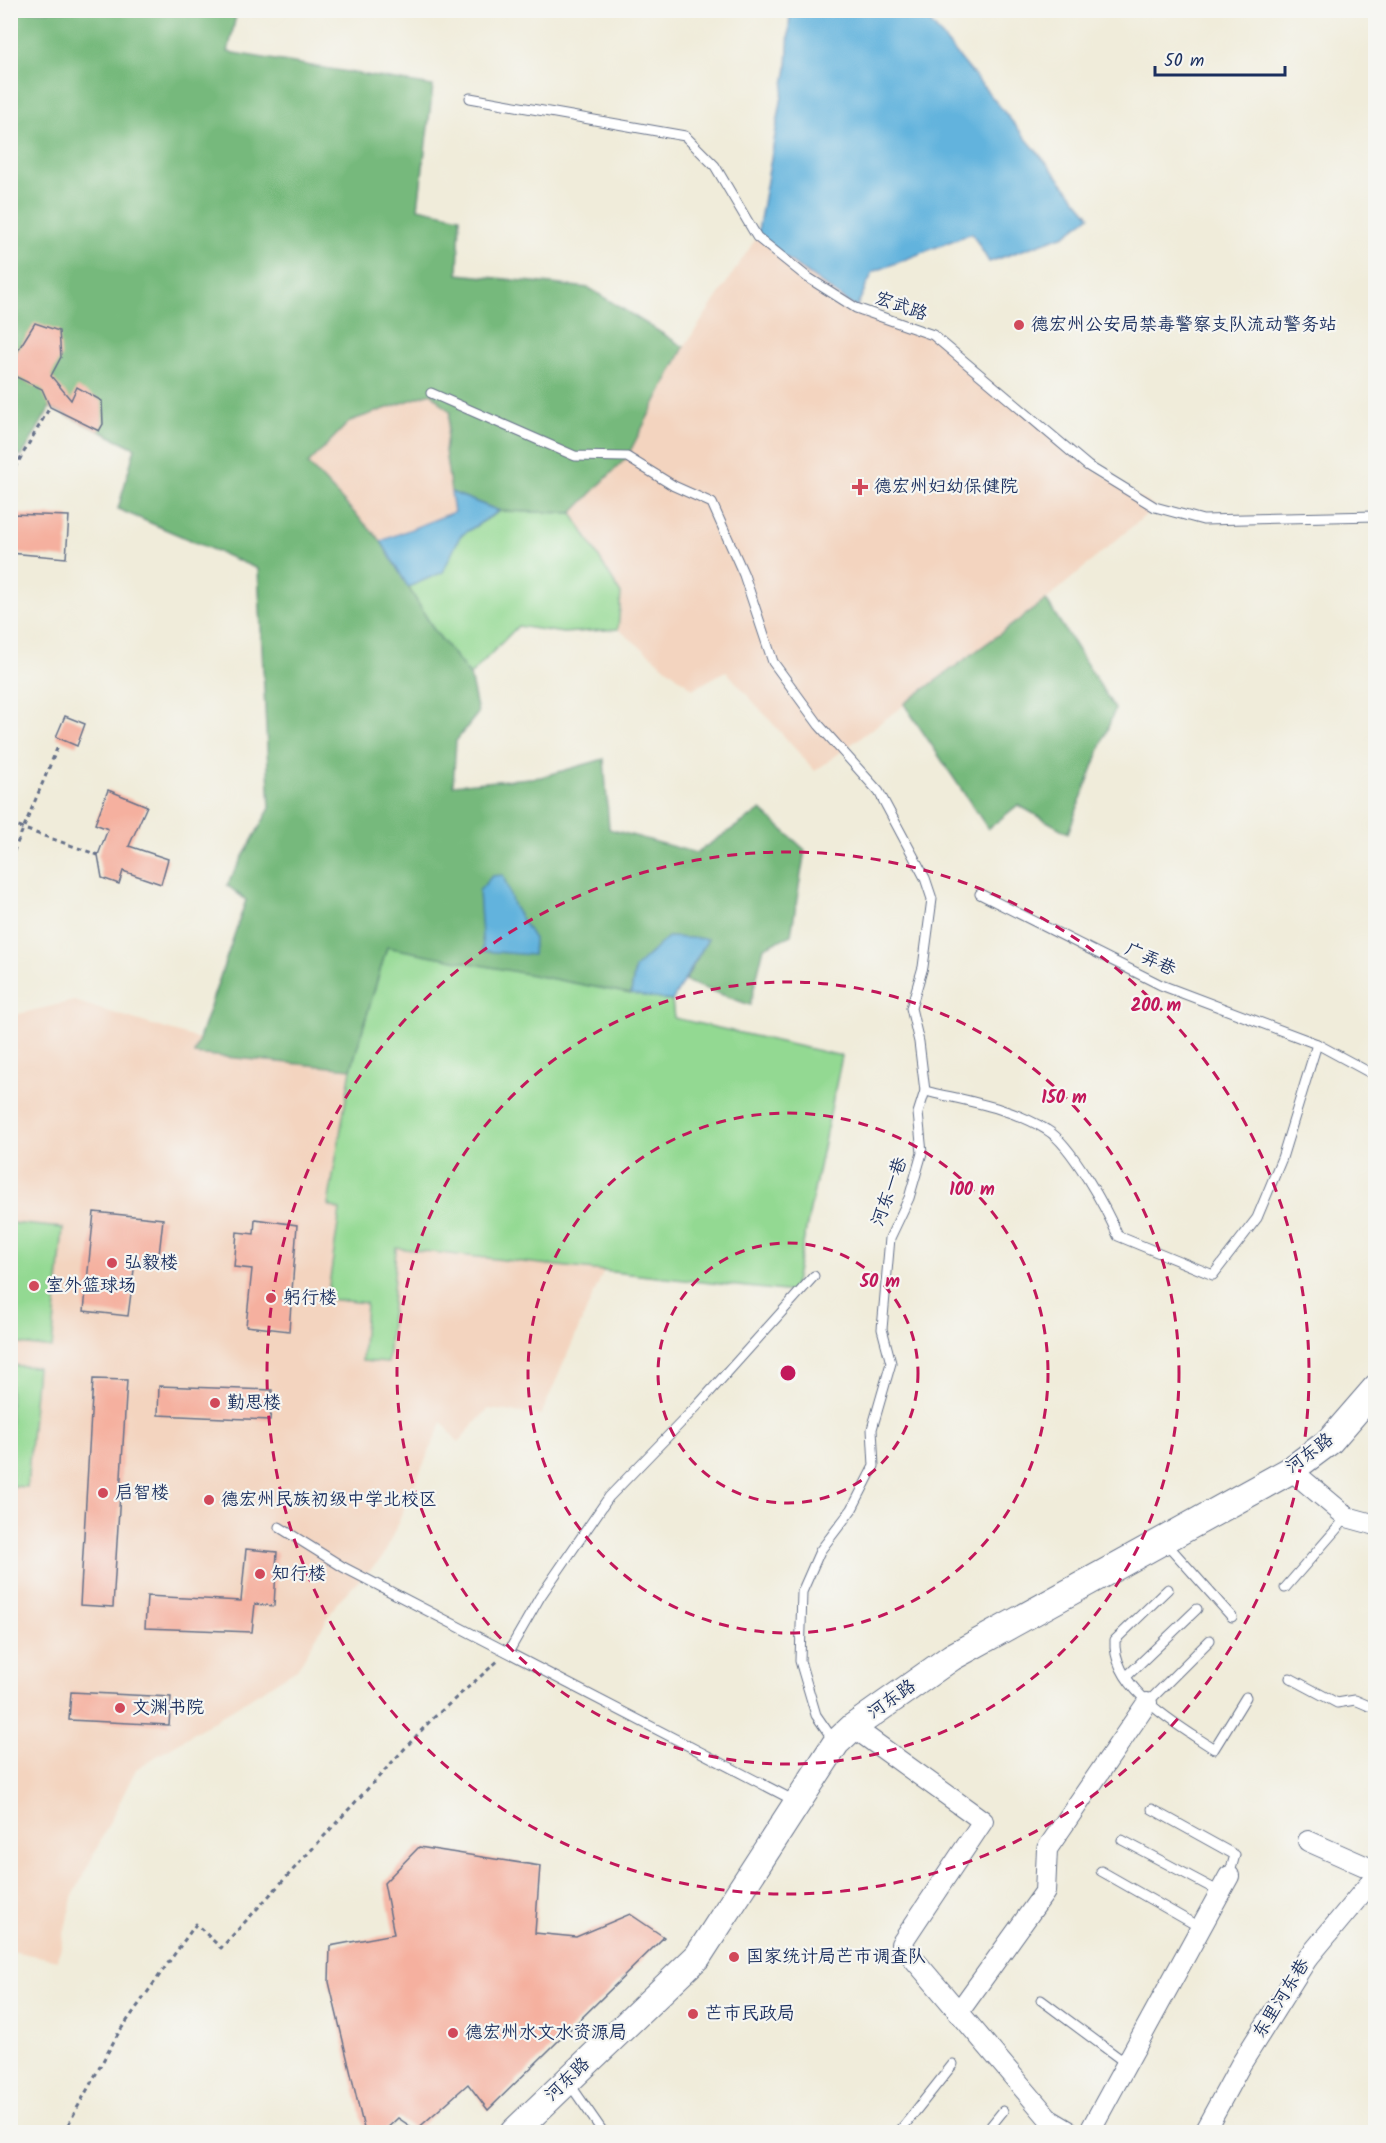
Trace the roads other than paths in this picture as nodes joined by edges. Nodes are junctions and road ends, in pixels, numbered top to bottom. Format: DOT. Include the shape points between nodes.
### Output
graph roads {
  1 [pos="470,98"];
  2 [pos="431,393"];
  3 [pos="1376,516"];
  4 [pos="980,894"];
  5 [pos="1317,1044"];
  6 [pos="1376,1076"];
  7 [pos="925,1091"];
  8 [pos="814,1276"];
  9 [pos="1376,1388"];
  10 [pos="1292,1470"];
  11 [pos="1347,1517"];
  12 [pos="1376,1525"];
  13 [pos="279,1527"];
  14 [pos="1164,1540"];
  15 [pos="1285,1588"];
  16 [pos="1168,1589"];
  17 [pos="1197,1609"];
  18 [pos="1232,1617"];
  19 [pos="1210,1640"];
  20 [pos="509,1652"];
  21 [pos="1127,1676"];
  22 [pos="1290,1678"];
  23 [pos="1246,1697"];
  24 [pos="1147,1703"];
  25 [pos="1376,1709"];
  26 [pos="844,1735"];
  27 [pos="797,1802"];
  28 [pos="1152,1809"];
  29 [pos="1122,1840"];
  30 [pos="1308,1841"];
  31 [pos="1101,1871"];
  32 [pos="1376,1871"];
  33 [pos="1376,1876"];
  34 [pos="1225,1884"];
  35 [pos="1201,1928"];
  36 [pos="1041,2000"];
  37 [pos="958,2013"];
  38 [pos="953,2064"];
  39 [pos="1127,2064"];
  40 [pos="568,2081"];
  41 [pos="1003,2111"];
  42 [pos="514,2133"];
  43 [pos="603,2133"];
  44 [pos="899,2133"];
  45 [pos="986,2133"];
  46 [pos="1070,2133"];
  47 [pos="1092,2133"];
  48 [pos="1204,2133"];
  1 -- 3 [label="lane, 宏武路" via="685,136 715,166 757,237 807,277 856,308 933,335 1088,466 1155,507 1203,520"];
  2 -- 7 [label="lane, 河东一巷" via="575,456 627,457 674,486 712,503 744,575 773,662 819,725 879,792 925,878 932,899 923,967 911,1008"];
  4 -- 5 [label="lane, 广弄巷" via="1161,985"];
  5 -- 6 [label="lane, 广弄巷"];
  5 -- 7 [label="lane" via="1282,1158 1257,1218 1213,1275 1118,1236 1077,1163 1049,1131 1003,1109"];
  7 -- 26 [label="lane, 河东一巷" via="918,1113 922,1153 909,1198 890,1238 882,1329 891,1363 872,1429 874,1466 852,1509 820,1551 802,1592 800,1661 816,1714"];
  8 -- 20 [label="lane" via="699,1405 609,1497 540,1597"];
  9 -- 10 [label="main road, 河东路" via="1330,1441"];
  10 -- 11 [label="street"];
  10 -- 14 [label="main road, 河东路"];
  11 -- 12 [label="street"];
  11 -- 15 [label="lane"];
  13 -- 20 [label="lane" via="343,1567"];
  14 -- 18 [label="lane"];
  14 -- 26 [label="main road, 河东路" via="951,1657"];
  16 -- 21 [label="lane" via="1115,1640 1114,1657"];
  17 -- 21 [label="lane"];
  19 -- 24 [label="lane"];
  20 -- 27 [label="lane"];
  21 -- 24 [label="lane"];
  22 -- 25 [label="lane" via="1337,1703 1355,1700"];
  23 -- 24 [label="lane" via="1214,1749"];
  24 -- 37 [label="street" via="1047,1849 1045,1892"];
  26 -- 27 [label="main road, 河东路"];
  26 -- 37 [label="street" via="983,1821 901,1944"];
  27 -- 40 [label="main road, 河东路" via="698,1956"];
  28 -- 34 [label="lane" via="1235,1855"];
  29 -- 34 [label="lane"];
  30 -- 32 [label="street"];
  31 -- 35 [label="lane"];
  33 -- 48 [label="street, 东里河东巷" via="1307,1959"];
  34 -- 35 [label="street"];
  35 -- 39 [label="street"];
  36 -- 39 [label="lane"];
  37 -- 46 [label="street" via="1050,2121"];
  38 -- 44 [label="lane"];
  39 -- 47 [label="street"];
  40 -- 42 [label="main road, 河东路"];
  40 -- 43 [label="lane"];
  41 -- 45 [label="lane"];
}
